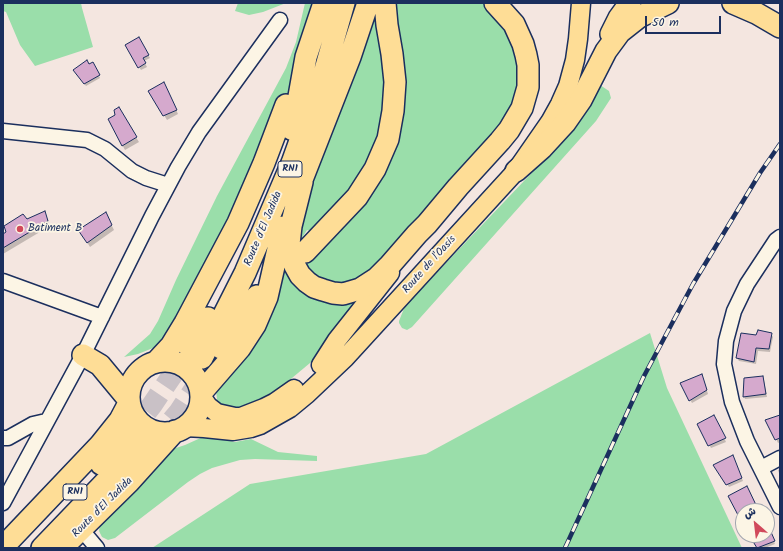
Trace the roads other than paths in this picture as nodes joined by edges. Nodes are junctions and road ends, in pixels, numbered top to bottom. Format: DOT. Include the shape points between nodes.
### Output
graph roads {
  1 [pos="324,3"];
  2 [pos="344,3"];
  3 [pos="368,3"];
  4 [pos="386,3"];
  5 [pos="496,3"];
  6 [pos="571,3"];
  7 [pos="581,3"];
  8 [pos="630,3"];
  9 [pos="668,3"];
  10 [pos="733,3"];
  11 [pos="756,3"];
  12 [pos="280,20"];
  13 [pos="780,26"];
  14 [pos="606,51"];
  15 [pos="306,57"];
  16 [pos="3,131"];
  17 [pos="516,171"];
  18 [pos="302,182"];
  19 [pos="168,185"];
  20 [pos="428,224"];
  21 [pos="780,237"];
  22 [pos="305,252"];
  23 [pos="3,281"];
  24 [pos="257,296"];
  25 [pos="102,317"];
  26 [pos="201,358"];
  27 [pos="92,360"];
  28 [pos="153,363"];
  29 [pos="321,365"];
  30 [pos="201,394"];
  31 [pos="129,402"];
  32 [pos="46,421"];
  33 [pos="180,429"];
  34 [pos="3,438"];
  35 [pos="780,458"];
  36 [pos="760,468"];
  37 [pos="3,504"];
  38 [pos="780,507"];
  39 [pos="81,529"];
  40 [pos="3,547"];
  41 [pos="50,547"];
  42 [pos="21,548"];
  43 [pos="97,548"];
  1 -- 15 [label="highway, Route d'El Jadida / RN1"];
  2 -- 26 [label="highway, Route d'El Jadida / RN1" via="323,77 292,163 245,272"];
  3 -- 18 [label="highway"];
  4 -- 22 [label="highway" via="395,82 388,139 375,169 357,197"];
  5 -- 20 [label="highway" via="514,24 523,44 528,71 525,98 517,117 500,141 447,199"];
  6 -- 29 [label="main road, Route de l'Oasis" via="559,78 539,122 518,151"];
  7 -- 17 [label="main road, Route de l'Oasis" via="575,60 568,86 550,122"];
  8 -- 14 [label="highway" via="613,29"];
  9 -- 14 [label="highway" via="628,24"];
  10 -- 13 [label="highway"];
  11 -- 13 [label="highway"];
  12 -- 19 [label="street" via="199,132"];
  14 -- 17 [label="highway" via="566,123"];
  15 -- 26 [label="highway, Route d'El Jadida / RN1" via="296,113 282,157 236,264"];
  15 -- 28 [label="highway" via="238,222 185,323 171,346"];
  16 -- 19 [label="street" via="88,140 146,178"];
  17 -- 33 [label="main road, Route de l'Oasis" via="345,358 290,408 260,425 242,430"];
  18 -- 20 [label="highway" via="289,244 300,275 314,287 323,290 343,294 368,284 390,265"];
  18 -- 30 [label="highway" via="287,214 267,298 255,325 240,348"];
  19 -- 25 [label="street"];
  20 -- 29 [label="main road"];
  21 -- 36 [label="street" via="747,284 734,311 724,353 732,402"];
  23 -- 25 [label="street"];
  24 -- 26 [label="highway" via="236,323"];
  25 -- 27 [label="street"];
  27 -- 28 [label="highway" via="130,367"];
  27 -- 31 [label="highway"];
  27 -- 32 [label="street"];
  28 -- 30 [label="highway" via="172,361 186,367 196,378"];
  28 -- 31 [label="highway" via="135,376 130,388"];
  29 -- 30 [label="main road, Route de l'Oasis" via="285,396 241,417 217,413 208,406"];
  30 -- 33 [label="highway" via="198,410 190,423"];
  31 -- 33 [label="highway" via="135,417 146,427 160,432"];
  31 -- 40 [label="highway" via="120,420 100,445"];
  32 -- 34 [label="street"];
  32 -- 37 [label="street"];
  33 -- 39 [label="highway, Route d'El Jadida"];
  35 -- 36 [label="street"];
  36 -- 38 [label="street"];
  39 -- 41 [label="highway, Route d'El Jadida"];
  39 -- 43 [label="street"];
  41 -- 42 [label="highway, RN1" via="121,481 139,444"];
}
